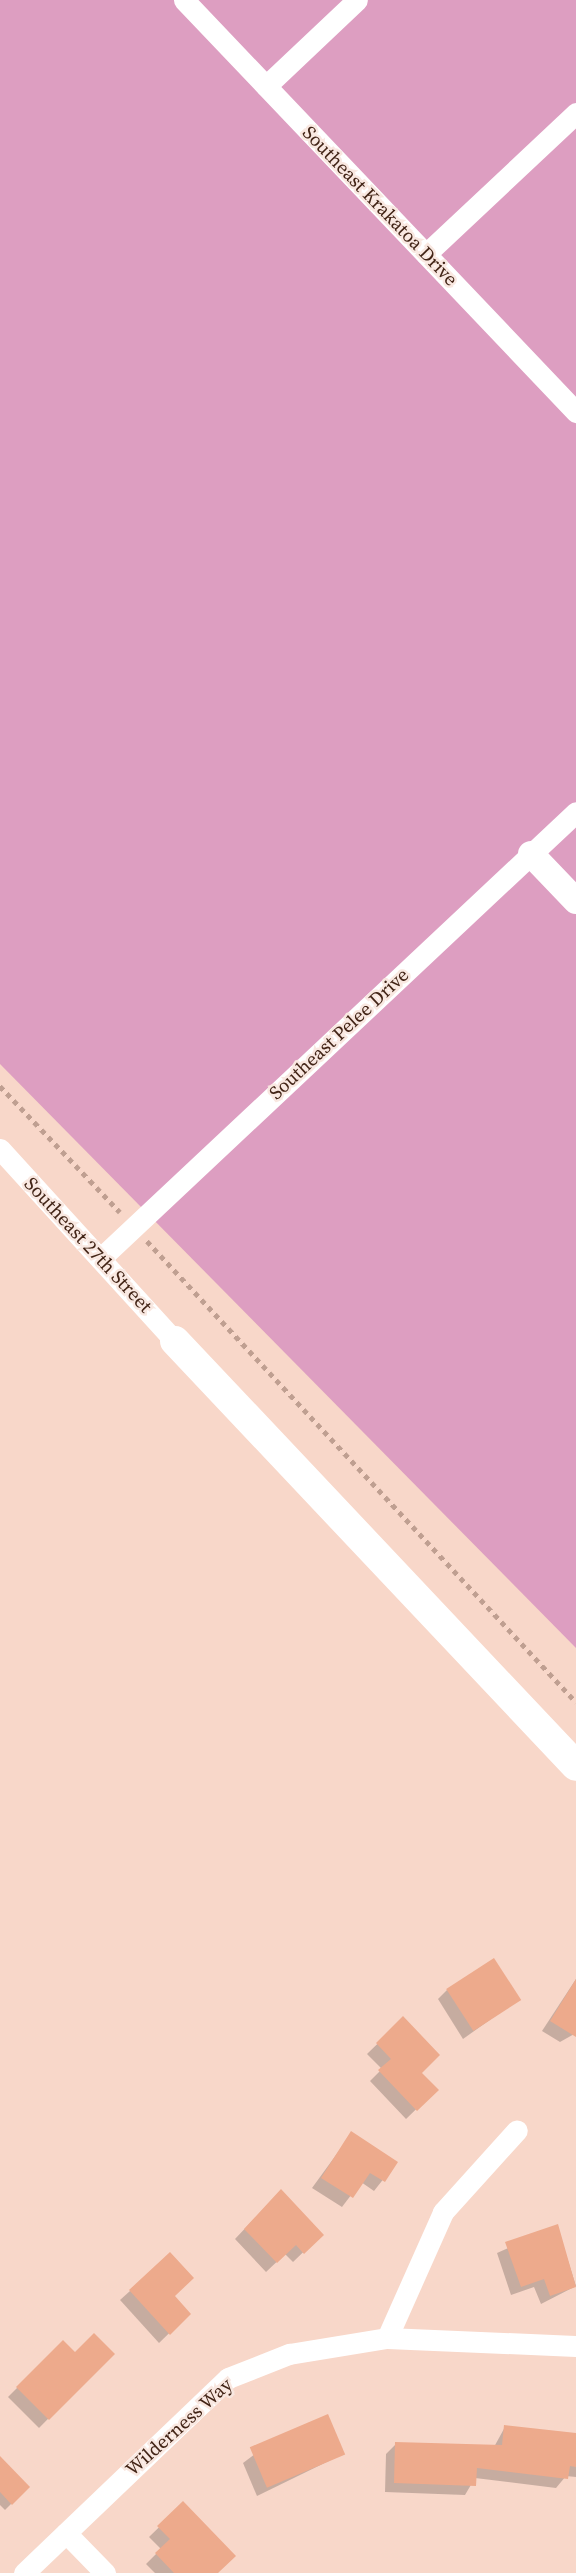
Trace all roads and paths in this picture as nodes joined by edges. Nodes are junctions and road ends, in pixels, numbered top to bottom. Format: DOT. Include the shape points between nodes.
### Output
graph roads {
  1 [pos="184,0"];
  2 [pos="358,0"];
  3 [pos="266,86"];
  4 [pos="576,113"];
  5 [pos="426,254"];
  6 [pos="576,412"];
  7 [pos="576,812"];
  8 [pos="531,854"];
  9 [pos="576,901"];
  10 [pos="0,1087"];
  11 [pos="0,1149"];
  12 [pos="135,1228"];
  13 [pos="102,1257"];
  14 [pos="175,1341"];
  15 [pos="576,1702"];
  16 [pos="576,1766"];
  17 [pos="517,2130"];
  18 [pos="387,2338"];
  19 [pos="576,2346"];
  20 [pos="66,2533"];
  21 [pos="24,2573"];
  22 [pos="106,2573"];
  1 -- 3 [label="street, Southeast Krakatoa Drive"];
  2 -- 3 [label="street"];
  3 -- 5 [label="street, Southeast Krakatoa Drive"];
  4 -- 5 [label="street"];
  5 -- 6 [label="street, Southeast Krakatoa Drive"];
  7 -- 8 [label="street, Southeast Pelee Drive"];
  8 -- 9 [label="street"];
  8 -- 12 [label="street, Southeast Pelee Drive"];
  10 -- 12 [label="path"];
  11 -- 13 [label="street, Southeast 27th Street"];
  12 -- 13 [label="street, Southeast Pelee Drive"];
  12 -- 15 [label="path"];
  13 -- 14 [label="street, Southeast 27th Street"];
  14 -- 16 [label="main road"];
  17 -- 18 [label="street" via="443,2212"];
  18 -- 19 [label="street, Wilderness Way"];
  18 -- 20 [label="street, Wilderness Way" via="289,2354 228,2378"];
  20 -- 21 [label="street, Wilderness Way"];
  20 -- 22 [label="street"];
}
